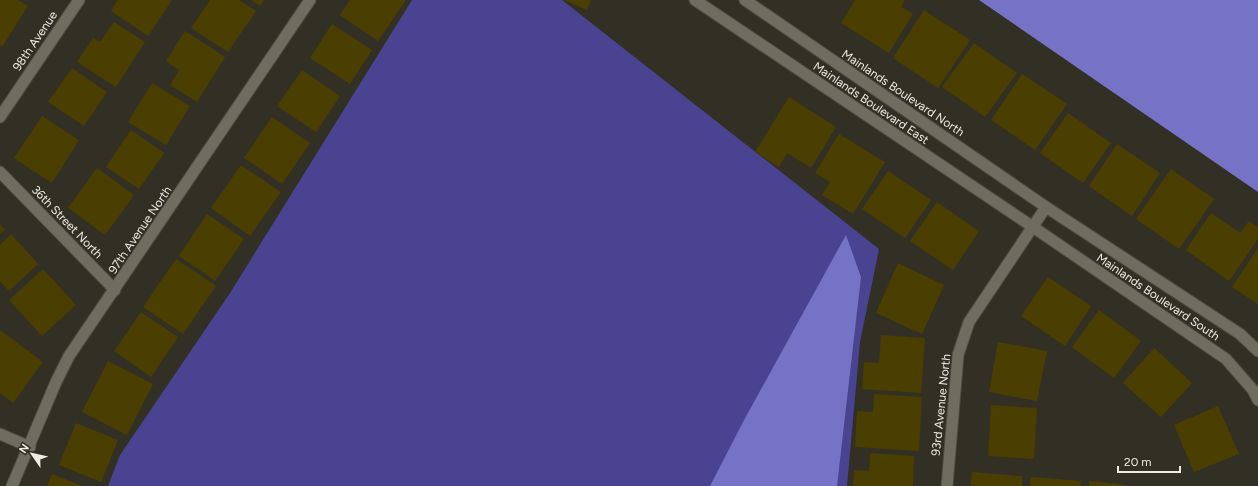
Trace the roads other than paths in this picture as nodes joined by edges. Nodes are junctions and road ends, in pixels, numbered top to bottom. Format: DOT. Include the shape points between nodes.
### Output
graph roads {
  1 [pos="79,0"];
  2 [pos="310,0"];
  3 [pos="695,0"];
  4 [pos="745,0"];
  5 [pos="0,117"];
  6 [pos="0,172"];
  7 [pos="1046,207"];
  8 [pos="1033,227"];
  9 [pos="115,290"];
  10 [pos="1258,350"];
  11 [pos="1258,400"];
  12 [pos="0,434"];
  13 [pos="30,446"];
  14 [pos="12,486"];
  15 [pos="947,486"];
  1 -- 5 [label="street, 98th Avenue"];
  2 -- 9 [label="street, 97th Avenue North"];
  3 -- 8 [label="street, Mainlands Boulevard East"];
  4 -- 7 [label="street, Mainlands Boulevard North"];
  6 -- 9 [label="street, 36th Street North"];
  7 -- 8 [label="street, 93rd Avenue North"];
  7 -- 10 [label="street, Mainlands Boulevard South" via="1240,334"];
  8 -- 11 [label="street, Mainlands Boulevard South" via="1226,359 1253,390"];
  8 -- 15 [label="street, 93rd Avenue North" via="968,322 958,355"];
  9 -- 13 [label="street, 97th Avenue North" via="69,356"];
  12 -- 13 [label="street"];
  13 -- 14 [label="street, 97th Avenue North"];
}
